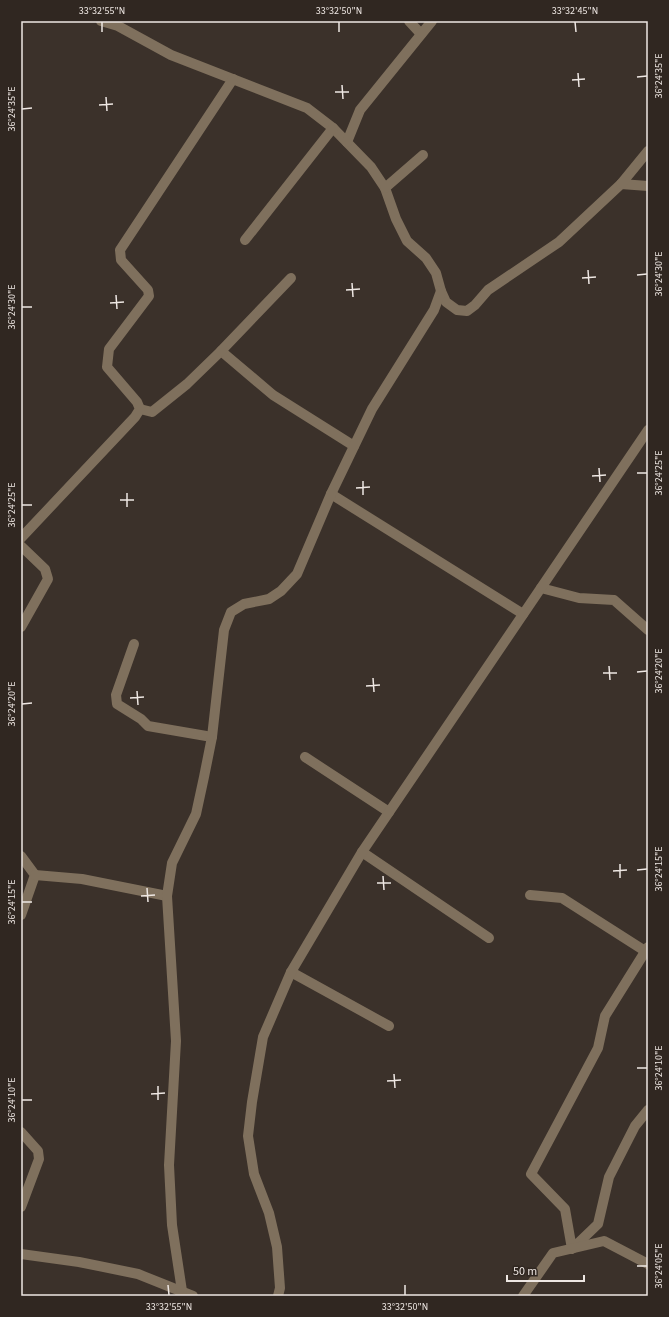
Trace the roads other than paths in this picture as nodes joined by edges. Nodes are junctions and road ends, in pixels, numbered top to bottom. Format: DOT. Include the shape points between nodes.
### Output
graph roads {
  1 [pos="101,21"];
  2 [pos="409,21"];
  3 [pos="432,21"];
  4 [pos="421,34"];
  5 [pos="233,79"];
  6 [pos="333,128"];
  7 [pos="347,142"];
  8 [pos="648,151"];
  9 [pos="423,155"];
  10 [pos="621,184"];
  11 [pos="648,186"];
  12 [pos="385,188"];
  13 [pos="245,240"];
  14 [pos="291,278"];
  15 [pos="441,291"];
  16 [pos="221,351"];
  17 [pos="140,409"];
  18 [pos="648,430"];
  19 [pos="354,446"];
  20 [pos="331,494"];
  21 [pos="21,538"];
  22 [pos="21,546"];
  23 [pos="541,588"];
  24 [pos="523,614"];
  25 [pos="21,627"];
  26 [pos="648,630"];
  27 [pos="134,644"];
  28 [pos="212,736"];
  29 [pos="305,757"];
  30 [pos="389,812"];
  31 [pos="362,852"];
  32 [pos="21,856"];
  33 [pos="35,875"];
  34 [pos="530,895"];
  35 [pos="168,896"];
  36 [pos="21,915"];
  37 [pos="489,938"];
  38 [pos="647,949"];
  39 [pos="291,972"];
  40 [pos="389,1026"];
  41 [pos="648,1110"];
  42 [pos="21,1132"];
  43 [pos="21,1207"];
  44 [pos="572,1249"];
  45 [pos="21,1254"];
  46 [pos="648,1264"];
  47 [pos="181,1294"];
  48 [pos="194,1296"];
  49 [pos="278,1296"];
  50 [pos="523,1296"];
  1 -- 5 [label="street" via="118,26 171,55"];
  2 -- 4 [label="street"];
  3 -- 4 [label="street"];
  4 -- 7 [label="street" via="360,110"];
  5 -- 6 [label="street" via="307,108"];
  5 -- 17 [label="street" via="120,250 121,260 148,290 149,296 109,349 107,367"];
  6 -- 7 [label="street"];
  6 -- 13 [label="street"];
  7 -- 12 [label="street"];
  8 -- 10 [label="street"];
  9 -- 12 [label="street"];
  10 -- 11 [label="street"];
  10 -- 15 [label="street" via="559,242 488,290 466,311 457,310 446,302"];
  12 -- 15 [label="street" via="407,241 426,258 436,273"];
  14 -- 16 [label="street"];
  15 -- 19 [label="street" via="434,310 372,409"];
  16 -- 17 [label="street" via="187,384 152,412"];
  16 -- 19 [label="street" via="273,395"];
  17 -- 21 [label="street"];
  18 -- 23 [label="street"];
  19 -- 20 [label="street"];
  20 -- 24 [label="street"];
  20 -- 28 [label="street" via="297,574 281,591 269,599 244,604 231,612 224,630"];
  22 -- 25 [label="street" via="45,569 48,579"];
  23 -- 24 [label="street"];
  23 -- 26 [label="street" via="579,598 614,600"];
  24 -- 30 [label="street"];
  27 -- 28 [label="street" via="116,695 117,704 148,726"];
  28 -- 35 [label="street" via="196,814 172,863"];
  29 -- 30 [label="street"];
  30 -- 31 [label="street"];
  31 -- 37 [label="street"];
  31 -- 39 [label="street"];
  32 -- 33 [label="street"];
  33 -- 35 [label="street" via="82,879"];
  33 -- 36 [label="street"];
  34 -- 38 [label="street" via="562,898"];
  35 -- 47 [label="street" via="176,1041 169,1165 172,1225"];
  38 -- 44 [label="street" via="605,1016 598,1048 531,1174 565,1209"];
  39 -- 40 [label="street"];
  39 -- 49 [label="street" via="263,1037 248,1136 254,1174 269,1213 277,1247 280,1288"];
  41 -- 44 [label="street" via="635,1126 609,1177 598,1224"];
  42 -- 43 [label="street" via="38,1151 39,1159"];
  44 -- 46 [label="street" via="604,1241"];
  44 -- 50 [label="street" via="553,1253"];
  45 -- 47 [label="street" via="138,1274"];
  47 -- 48 [label="street"];
}
